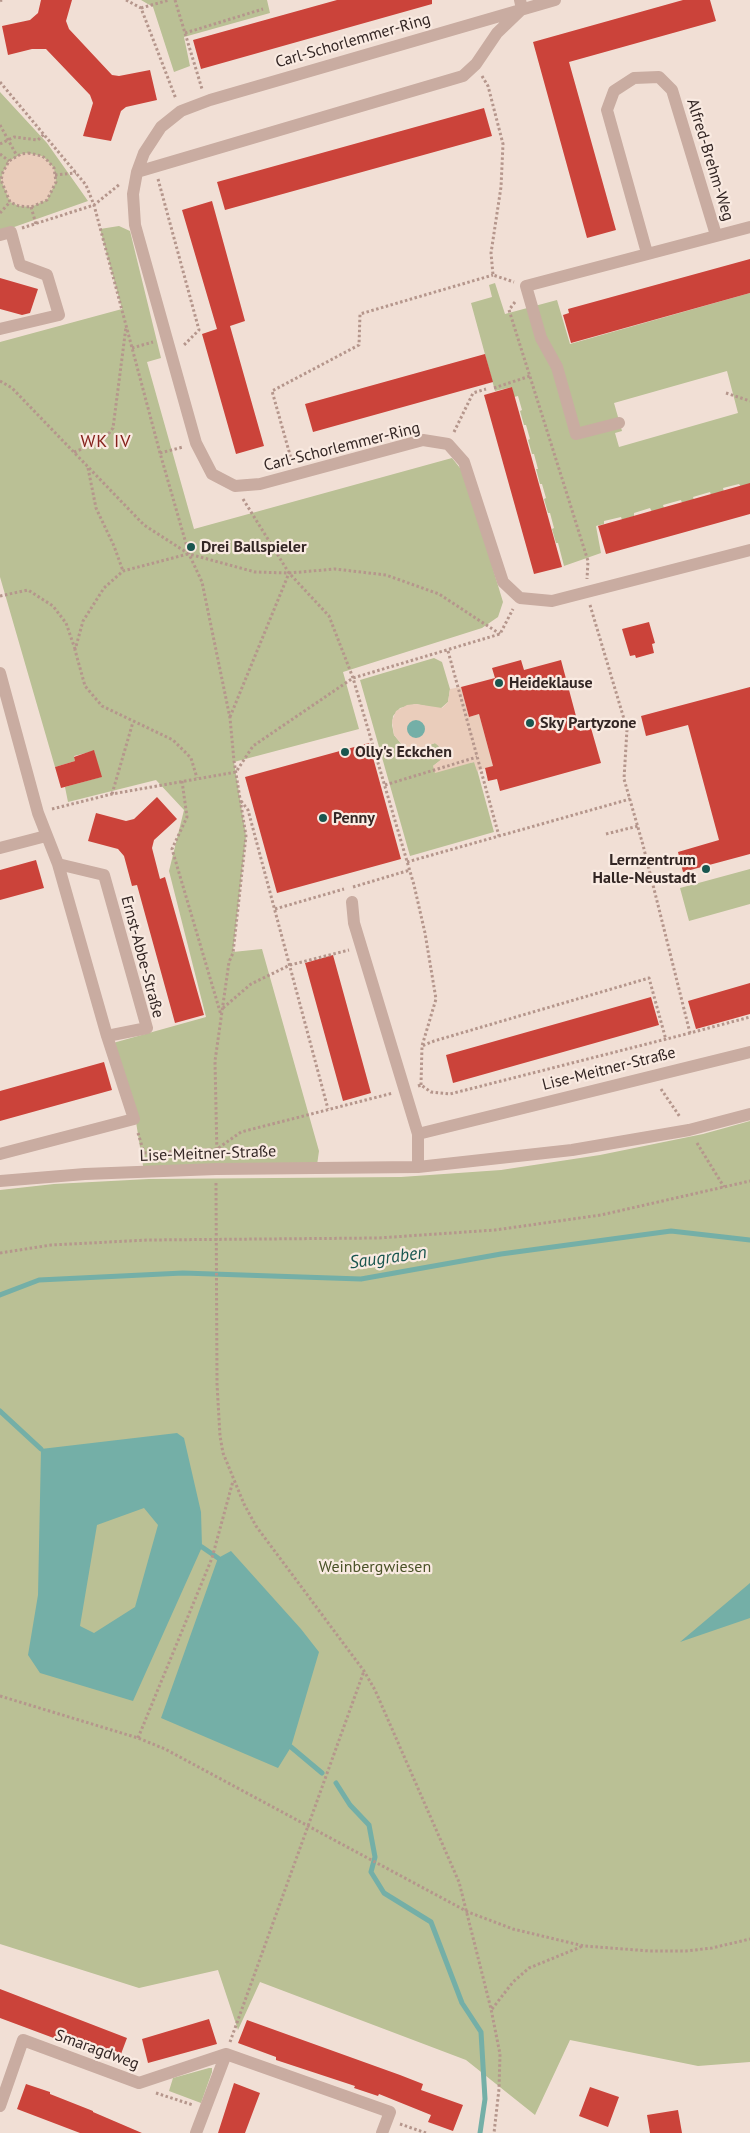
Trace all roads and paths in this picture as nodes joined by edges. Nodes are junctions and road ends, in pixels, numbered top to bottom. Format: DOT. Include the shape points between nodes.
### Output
graph roads {
  1 [pos="126,0"];
  2 [pos="169,0"];
  3 [pos="175,0"];
  4 [pos="555,0"];
  5 [pos="521,5"];
  6 [pos="141,8"];
  7 [pos="263,9"];
  8 [pos="185,33"];
  9 [pos="476,64"];
  10 [pos="0,82"];
  11 [pos="7,90"];
  12 [pos="0,93"];
  13 [pos="206,102"];
  14 [pos="181,111"];
  15 [pos="0,125"];
  16 [pos="44,134"];
  17 [pos="8,140"];
  18 [pos="0,144"];
  19 [pos="0,154"];
  20 [pos="16,156"];
  21 [pos="9,161"];
  22 [pos="155,166"];
  23 [pos="137,172"];
  24 [pos="76,173"];
  25 [pos="56,175"];
  26 [pos="1,177"];
  27 [pos="10,202"];
  28 [pos="94,205"];
  29 [pos="31,207"];
  30 [pos="0,213"];
  31 [pos="36,224"];
  32 [pos="750,227"];
  33 [pos="6,234"];
  34 [pos="716,235"];
  35 [pos="647,253"];
  36 [pos="492,275"];
  37 [pos="526,286"];
  38 [pos="126,325"];
  39 [pos="0,330"];
  40 [pos="167,338"];
  41 [pos="132,348"];
  42 [pos="172,357"];
  43 [pos="530,376"];
  44 [pos="0,381"];
  45 [pos="494,388"];
  46 [pos="486,389"];
  47 [pos="726,393"];
  48 [pos="750,401"];
  49 [pos="619,423"];
  50 [pos="196,443"];
  51 [pos="448,444"];
  52 [pos="74,452"];
  53 [pos="160,453"];
  54 [pos="88,467"];
  55 [pos="296,474"];
  56 [pos="234,486"];
  57 [pos="750,550"];
  58 [pos="189,554"];
  59 [pos="123,571"];
  60 [pos="289,573"];
  61 [pos="587,593"];
  62 [pos="0,596"];
  63 [pos="520,598"];
  64 [pos="500,634"];
  65 [pos="75,650"];
  66 [pos="448,651"];
  67 [pos="0,673"];
  68 [pos="354,678"];
  69 [pos="230,718"];
  70 [pos="133,722"];
  71 [pos="477,757"];
  72 [pos="236,772"];
  73 [pos="197,778"];
  74 [pos="182,781"];
  75 [pos="385,785"];
  76 [pos="112,794"];
  77 [pos="630,799"];
  78 [pos="241,800"];
  79 [pos="38,813"];
  80 [pos="638,826"];
  81 [pos="606,834"];
  82 [pos="46,836"];
  83 [pos="499,836"];
  84 [pos="0,848"];
  85 [pos="407,862"];
  86 [pos="58,864"];
  87 [pos="352,902"];
  88 [pos="361,947"];
  89 [pos="290,965"];
  90 [pos="223,1009"];
  91 [pos="750,1017"];
  92 [pos="221,1018"];
  93 [pos="107,1036"];
  94 [pos="666,1040"];
  95 [pos="422,1046"];
  96 [pos="750,1052"];
  97 [pos="651,1075"];
  98 [pos="421,1085"];
  99 [pos="328,1110"];
  100 [pos="750,1114"];
  101 [pos="130,1120"];
  102 [pos="689,1130"];
  103 [pos="418,1134"];
  104 [pos="0,1154"];
  105 [pos="418,1167"];
  106 [pos="216,1169"];
  107 [pos="149,1172"];
  108 [pos="0,1181"];
  109 [pos="750,1181"];
  110 [pos="724,1187"];
  111 [pos="216,1238"];
  112 [pos="0,1253"];
  113 [pos="233,1481"];
  114 [pos="364,1671"];
  115 [pos="0,1696"];
  116 [pos="138,1738"];
  117 [pos="308,1825"];
  118 [pos="468,1912"];
  119 [pos="750,1939"];
  120 [pos="584,1946"];
  121 [pos="491,2009"];
  122 [pos="226,2054"];
  123 [pos="162,2076"];
  124 [pos="0,2106"];
  125 [pos="202,2118"];
  126 [pos="387,2119"];
  127 [pos="196,2133"];
  128 [pos="382,2133"];
  129 [pos="426,2133"];
  130 [pos="494,2133"];
  1 -- 6 [label="path"];
  2 -- 6 [label="path"];
  3 -- 8 [label="path"];
  4 -- 5 [label="street, Carl-Schorlemmer-Ring"];
  5 -- 9 [label="street, Carl-Schorlemmer-Ring"];
  5 -- 13 [label="street, Carl-Schorlemmer-Ring"];
  6 -- 14 [label="path"];
  7 -- 8 [label="path"];
  8 -- 13 [label="path"];
  9 -- 22 [label="street, Carl-Schorlemmer-Ring" via="463,76 441,84"];
  9 -- 36 [label="path" via="488,86 503,144 501,187 490,253"];
  10 -- 11 [label="path"];
  11 -- 12 [label="path"];
  11 -- 16 [label="path"];
  13 -- 14 [label="street, Carl-Schorlemmer-Ring"];
  14 -- 23 [label="street, Carl-Schorlemmer-Ring" via="162,127 144,153"];
  15 -- 17 [label="path"];
  16 -- 17 [label="path" via="38,140 14,137"];
  16 -- 24 [label="path"];
  17 -- 18 [label="path"];
  17 -- 20 [label="path"];
  19 -- 21 [label="path"];
  20 -- 21 [label="path"];
  20 -- 25 [label="path" via="28,153 42,156"];
  21 -- 26 [label="path"];
  22 -- 23 [label="street, Carl-Schorlemmer-Ring"];
  22 -- 42 [label="path" via="199,330"];
  23 -- 28 [label="path"];
  23 -- 40 [label="street, Carl-Schorlemmer-Ring" via="133,194 136,225"];
  24 -- 25 [label="path"];
  24 -- 28 [label="path" via="86,185"];
  25 -- 29 [label="path" via="47,200"];
  26 -- 27 [label="path"];
  27 -- 29 [label="path"];
  27 -- 30 [label="path"];
  28 -- 31 [label="path"];
  28 -- 38 [label="path"];
  29 -- 31 [label="path"];
  31 -- 33 [label="path"];
  32 -- 34 [label="street, Alfred-Brehm-Weg"];
  33 -- 39 [label="street" via="20,265 47,275 59,315"];
  34 -- 35 [label="street, Alfred-Brehm-Weg"];
  34 -- 35 [label="street, Alfred-Brehm-Weg" via="672,90 659,77 634,78 614,90 607,110"];
  35 -- 37 [label="street, Alfred-Brehm-Weg"];
  36 -- 37 [label="path"];
  36 -- 55 [label="path" via="360,314 360,345 272,391"];
  37 -- 43 [label="path" via="509,310"];
  37 -- 49 [label="street" via="541,338 557,368 576,434"];
  38 -- 41 [label="path"];
  38 -- 52 [label="path" via="113,428 104,440"];
  40 -- 41 [label="path"];
  40 -- 42 [label="street, Carl-Schorlemmer-Ring"];
  41 -- 53 [label="path"];
  42 -- 50 [label="street, Carl-Schorlemmer-Ring"];
  43 -- 45 [label="path"];
  43 -- 61 [label="path" via="588,561"];
  44 -- 52 [label="path" via="12,388"];
  46 -- 51 [label="path" via="473,393"];
  47 -- 48 [label="path"];
  50 -- 53 [label="path"];
  50 -- 56 [label="street, Carl-Schorlemmer-Ring" via="212,474"];
  51 -- 55 [label="street, Carl-Schorlemmer-Ring" via="423,440"];
  51 -- 63 [label="street" via="464,462 503,582"];
  52 -- 54 [label="path"];
  53 -- 58 [label="path"];
  54 -- 58 [label="path" via="144,525"];
  54 -- 59 [label="path" via="96,508"];
  55 -- 56 [label="street, Carl-Schorlemmer-Ring" via="260,484"];
  56 -- 60 [label="path"];
  57 -- 61 [label="street"];
  58 -- 59 [label="path"];
  58 -- 60 [label="path" via="255,572"];
  58 -- 69 [label="path" via="202,582"];
  59 -- 65 [label="path" via="104,588 83,621"];
  60 -- 64 [label="path" via="335,569 386,575 438,594"];
  60 -- 68 [label="path" via="329,616"];
  60 -- 69 [label="path"];
  61 -- 63 [label="street" via="552,601"];
  61 -- 77 [label="path" via="627,729 624,780"];
  62 -- 65 [label="path" via="28,590 53,606 66,623"];
  63 -- 64 [label="path"];
  64 -- 66 [label="path"];
  65 -- 70 [label="path" via="85,686 102,706"];
  66 -- 68 [label="path"];
  66 -- 71 [label="path"];
  67 -- 79 [label="street"];
  68 -- 72 [label="path" via="253,746"];
  68 -- 75 [label="path"];
  69 -- 72 [label="path"];
  70 -- 73 [label="path" via="173,740 191,758"];
  70 -- 76 [label="path"];
  71 -- 75 [label="path"];
  71 -- 83 [label="path"];
  72 -- 73 [label="path"];
  72 -- 78 [label="path"];
  73 -- 74 [label="path"];
  74 -- 76 [label="path"];
  74 -- 92 [label="path" via="187,817 172,849"];
  75 -- 85 [label="path"];
  76 -- 79 [label="path"];
  77 -- 80 [label="path"];
  77 -- 83 [label="path"];
  78 -- 89 [label="path" via="248,810"];
  78 -- 90 [label="path" via="246,836 233,953"];
  79 -- 82 [label="street"];
  80 -- 81 [label="path"];
  80 -- 91 [label="path" via="690,1034"];
  82 -- 84 [label="street"];
  82 -- 86 [label="street"];
  83 -- 85 [label="path"];
  85 -- 95 [label="path" via="425,933 436,999"];
  86 -- 93 [label="street"];
  86 -- 93 [label="street, Ernst-Abbe-Straße" via="104,875 147,1028"];
  87 -- 88 [label="street"];
  88 -- 89 [label="path"];
  88 -- 103 [label="street"];
  89 -- 90 [label="path" via="251,984"];
  89 -- 99 [label="path"];
  90 -- 92 [label="path"];
  92 -- 106 [label="path" via="216,1061"];
  93 -- 101 [label="street" via="134,1119"];
  94 -- 95 [label="path" via="649,978"];
  95 -- 98 [label="path"];
  96 -- 97 [label="street, Lise-Meitner-Straße"];
  97 -- 102 [label="path"];
  97 -- 103 [label="street, Lise-Meitner-Straße"];
  100 -- 102 [label="street, Lise-Meitner-Straße"];
  101 -- 104 [label="street"];
  101 -- 107 [label="path" via="137,1126"];
  102 -- 105 [label="street, Lise-Meitner-Straße" via="572,1150"];
  102 -- 110 [label="path"];
  103 -- 105 [label="street"];
  105 -- 106 [label="street, Lise-Meitner-Straße"];
  106 -- 107 [label="street, Lise-Meitner-Straße"];
  106 -- 111 [label="path"];
  107 -- 108 [label="street, Lise-Meitner-Straße"];
  109 -- 110 [label="path"];
  110 -- 111 [label="path" via="601,1214 495,1230 378,1238"];
  111 -- 112 [label="path" via="51,1245"];
  111 -- 113 [label="path" via="219,1428 223,1453"];
  113 -- 114 [label="path" via="256,1526"];
  113 -- 116 [label="path" via="212,1558"];
  114 -- 117 [label="path"];
  114 -- 118 [label="path" via="430,1813"];
  115 -- 116 [label="path"];
  116 -- 117 [label="path" via="165,1749"];
  117 -- 118 [label="path"];
  117 -- 122 [label="path"];
  118 -- 120 [label="path" via="513,1929"];
  118 -- 121 [label="path"];
  119 -- 120 [label="path" via="686,1951"];
  120 -- 121 [label="path" via="529,1968"];
  121 -- 130 [label="path" via="500,2070"];
  122 -- 123 [label="street, Smaragdweg"];
  122 -- 125 [label="street"];
  122 -- 126 [label="street" via="390,2112"];
  123 -- 124 [label="street, Smaragdweg" via="139,2083 23,2040"];
  123 -- 125 [label="path" via="156,2093 193,2105"];
  125 -- 127 [label="street"];
  126 -- 128 [label="street"];
  126 -- 129 [label="path"];
}
